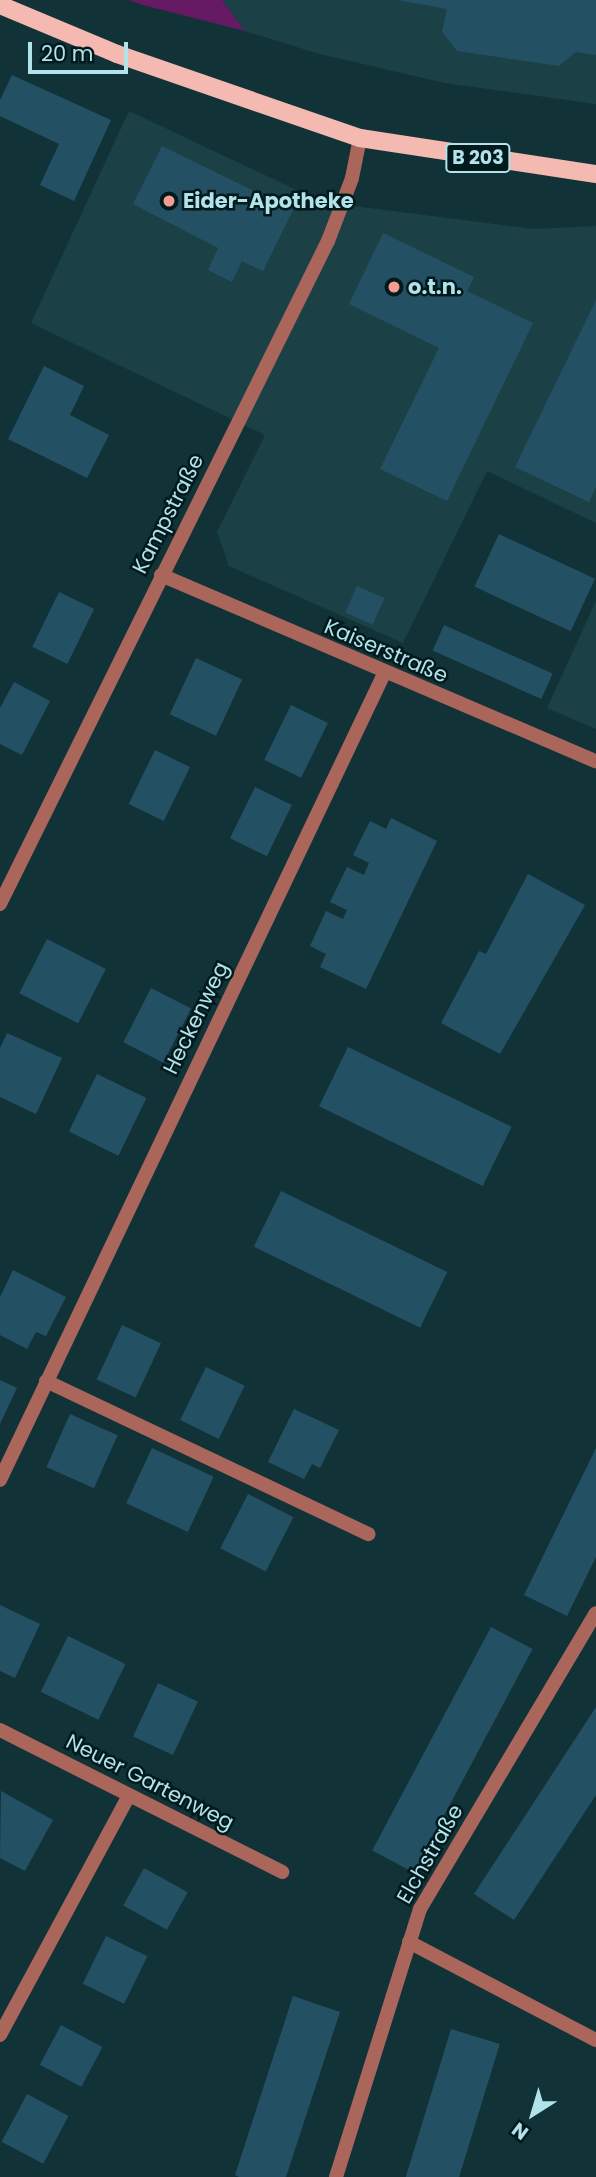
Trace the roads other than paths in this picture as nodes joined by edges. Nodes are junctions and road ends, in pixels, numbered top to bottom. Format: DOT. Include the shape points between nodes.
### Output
graph roads {
  1 [pos="0,5"];
  2 [pos="360,138"];
  3 [pos="596,174"];
  4 [pos="161,575"];
  5 [pos="384,674"];
  6 [pos="596,761"];
  7 [pos="0,904"];
  8 [pos="46,1381"];
  9 [pos="0,1480"];
  10 [pos="368,1534"];
  11 [pos="596,1613"];
  12 [pos="0,1730"];
  13 [pos="129,1795"];
  14 [pos="282,1872"];
  15 [pos="409,1942"];
  16 [pos="0,2035"];
  17 [pos="596,2040"];
  18 [pos="335,2177"];
  1 -- 2 [label="main road, B 203" via="117,54"];
  2 -- 3 [label="main road, B 203"];
  2 -- 4 [label="street, Kampstraße" via="352,178 328,241"];
  4 -- 5 [label="street, Kaiserstraße"];
  4 -- 7 [label="street, Kampstraße"];
  5 -- 6 [label="street, Kaiserstraße"];
  5 -- 8 [label="street, Heckenweg"];
  8 -- 9 [label="street, Heckenweg"];
  8 -- 10 [label="street"];
  11 -- 15 [label="street, Elchstraße" via="420,1909"];
  12 -- 13 [label="street, Neuer Gartenweg"];
  13 -- 14 [label="street, Neuer Gartenweg"];
  13 -- 16 [label="street"];
  15 -- 17 [label="street"];
  15 -- 18 [label="street, Elchstraße"];
}
